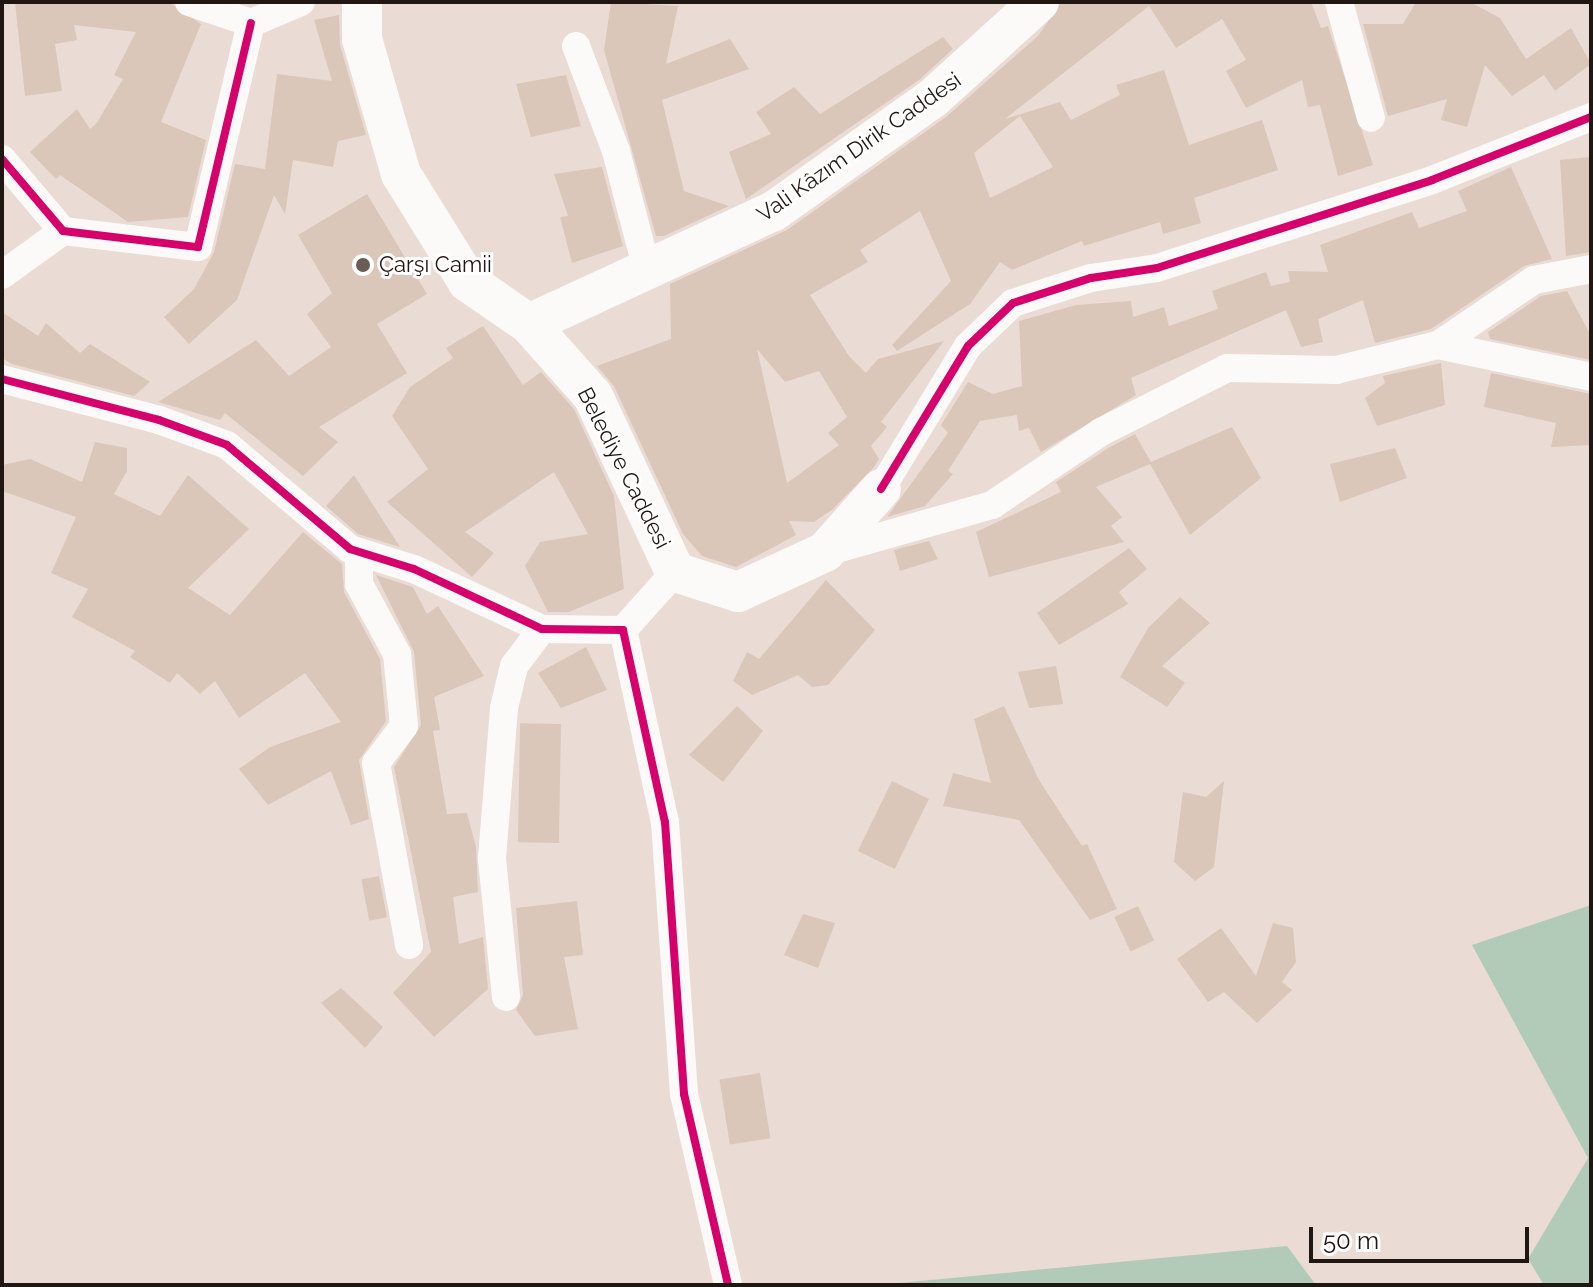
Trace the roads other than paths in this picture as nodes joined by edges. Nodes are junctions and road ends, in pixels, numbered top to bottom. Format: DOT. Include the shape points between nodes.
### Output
graph roads {
  1 [pos="189,2"];
  2 [pos="301,2"];
  3 [pos="362,2"];
  4 [pos="1039,2"];
  5 [pos="1339,2"];
  6 [pos="251,23"];
  7 [pos="576,46"];
  8 [pos="1591,117"];
  9 [pos="1371,118"];
  10 [pos="2,159"];
  11 [pos="63,231"];
  12 [pos="1591,269"];
  13 [pos="648,274"];
  14 [pos="2,275"];
  15 [pos="529,324"];
  16 [pos="1438,345"];
  17 [pos="1591,377"];
  18 [pos="2,379"];
  19 [pos="881,489"];
  20 [pos="359,552"];
  21 [pos="825,552"];
  22 [pos="675,572"];
  23 [pos="542,629"];
  24 [pos="623,630"];
  25 [pos="409,945"];
  26 [pos="506,997"];
  27 [pos="728,1285"];
  1 -- 6 [label="street"];
  2 -- 6 [label="street"];
  3 -- 15 [label="main road, Belediye Caddesi" via="362,39 401,174 468,282"];
  4 -- 13 [label="main road, Vali Kâzım Dirik Caddesi" via="933,98 774,211"];
  5 -- 9 [label="street"];
  6 -- 11 [label="street" via="198,247"];
  7 -- 13 [label="street" via="616,151"];
  8 -- 19 [label="street" via="1417,184 1157,268 1091,278 1013,303 968,346"];
  10 -- 11 [label="street"];
  11 -- 14 [label="street"];
  12 -- 16 [label="street" via="1534,280"];
  13 -- 15 [label="main road, Vali Kâzım Dirik Caddesi"];
  15 -- 22 [label="main road, Belediye Caddesi" via="593,396"];
  16 -- 17 [label="street"];
  16 -- 21 [label="street" via="1336,370 1227,368 1101,432 992,505"];
  18 -- 20 [label="street" via="159,420 227,445"];
  19 -- 21 [label="main road, Belediye Caddesi"];
  20 -- 23 [label="street" via="414,569"];
  20 -- 25 [label="street" via="359,584 397,654 404,726 376,763"];
  21 -- 22 [label="main road, Belediye Caddesi" via="738,592"];
  22 -- 24 [label="street"];
  23 -- 24 [label="street"];
  23 -- 26 [label="street" via="514,666 504,708 492,858"];
  24 -- 27 [label="street" via="665,822 684,1094"];
}
